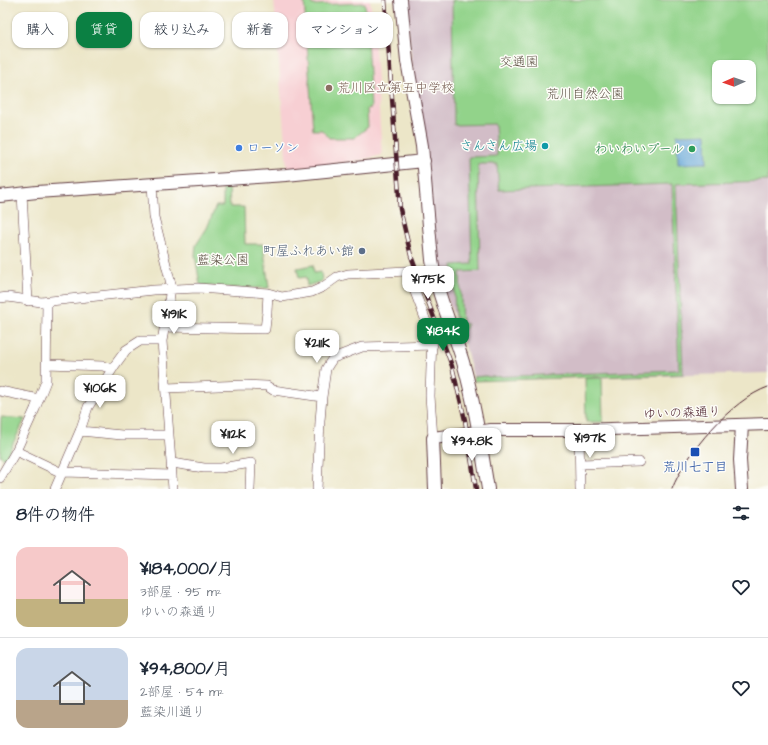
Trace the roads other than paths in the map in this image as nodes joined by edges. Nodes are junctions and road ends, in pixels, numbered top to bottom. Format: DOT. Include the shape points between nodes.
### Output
graph roads {
  1 [pos="401,0"];
  2 [pos="424,161"];
  3 [pos="152,184"];
  4 [pos="22,194"];
  5 [pos="0,196"];
  6 [pos="433,268"];
  7 [pos="410,275"];
  8 [pos="170,289"];
  9 [pos="268,293"];
  10 [pos="0,298"];
  11 [pos="28,301"];
  12 [pos="47,302"];
  13 [pos="164,327"];
  14 [pos="162,341"];
  15 [pos="433,345"];
  16 [pos="47,364"];
  17 [pos="112,369"];
  18 [pos="166,388"];
  19 [pos="0,391"];
  20 [pos="322,397"];
  21 [pos="39,399"];
  22 [pos="768,424"];
  23 [pos="742,425"];
  24 [pos="579,430"];
  25 [pos="80,431"];
  26 [pos="478,432"];
  27 [pos="169,435"];
  28 [pos="433,438"];
  29 [pos="16,451"];
  30 [pos="639,462"];
  31 [pos="172,463"];
  32 [pos="580,464"];
  33 [pos="62,473"];
  34 [pos="172,474"];
  35 [pos="0,478"];
  36 [pos="55,489"];
  37 [pos="173,489"];
  38 [pos="250,489"];
  39 [pos="317,489"];
  40 [pos="435,489"];
  41 [pos="488,489"];
  42 [pos="580,489"];
  43 [pos="742,489"];
  1 -- 2 [label="street" via="407,61"];
  2 -- 3 [label="street" via="286,175"];
  2 -- 6 [label="street"];
  3 -- 4 [label="street"];
  3 -- 8 [label="street" via="154,217"];
  4 -- 5 [label="street"];
  4 -- 11 [label="street"];
  6 -- 7 [label="street"];
  6 -- 26 [label="street" via="438,290 464,364"];
  7 -- 9 [label="street" via="408,271 348,274 337,277 312,292 282,297"];
  7 -- 15 [label="street"];
  8 -- 9 [label="street" via="198,288"];
  8 -- 12 [label="street"];
  8 -- 13 [label="street"];
  9 -- 13 [label="street" via="265,328"];
  10 -- 11 [label="street"];
  11 -- 12 [label="street"];
  12 -- 16 [label="street"];
  13 -- 14 [label="street"];
  14 -- 17 [label="street" via="140,341 126,350"];
  14 -- 18 [label="street"];
  15 -- 20 [label="street" via="362,347 333,358 326,369"];
  15 -- 28 [label="street" via="430,396"];
  16 -- 17 [label="street" via="103,366"];
  16 -- 21 [label="street" via="46,381"];
  17 -- 25 [label="street" via="88,407"];
  18 -- 20 [label="street" via="266,386 273,390"];
  18 -- 27 [label="street"];
  19 -- 21 [label="street"];
  20 -- 39 [label="street"];
  21 -- 29 [label="street"];
  22 -- 23 [label="street, ゆいの森通り"];
  23 -- 24 [label="street, ゆいの森通り"];
  23 -- 43 [label="street"];
  24 -- 26 [label="street, ゆいの森通り"];
  24 -- 32 [label="street"];
  25 -- 27 [label="street" via="122,435"];
  25 -- 33 [label="street"];
  26 -- 28 [label="street, ゆいの森通り"];
  26 -- 41 [label="street"];
  27 -- 31 [label="street"];
  28 -- 40 [label="street"];
  29 -- 33 [label="street"];
  29 -- 35 [label="street"];
  30 -- 32 [label="street"];
  31 -- 34 [label="street"];
  31 -- 38 [label="street" via="221,468 251,463"];
  32 -- 42 [label="street"];
  33 -- 34 [label="street"];
  33 -- 36 [label="street"];
  34 -- 37 [label="street"];
}
